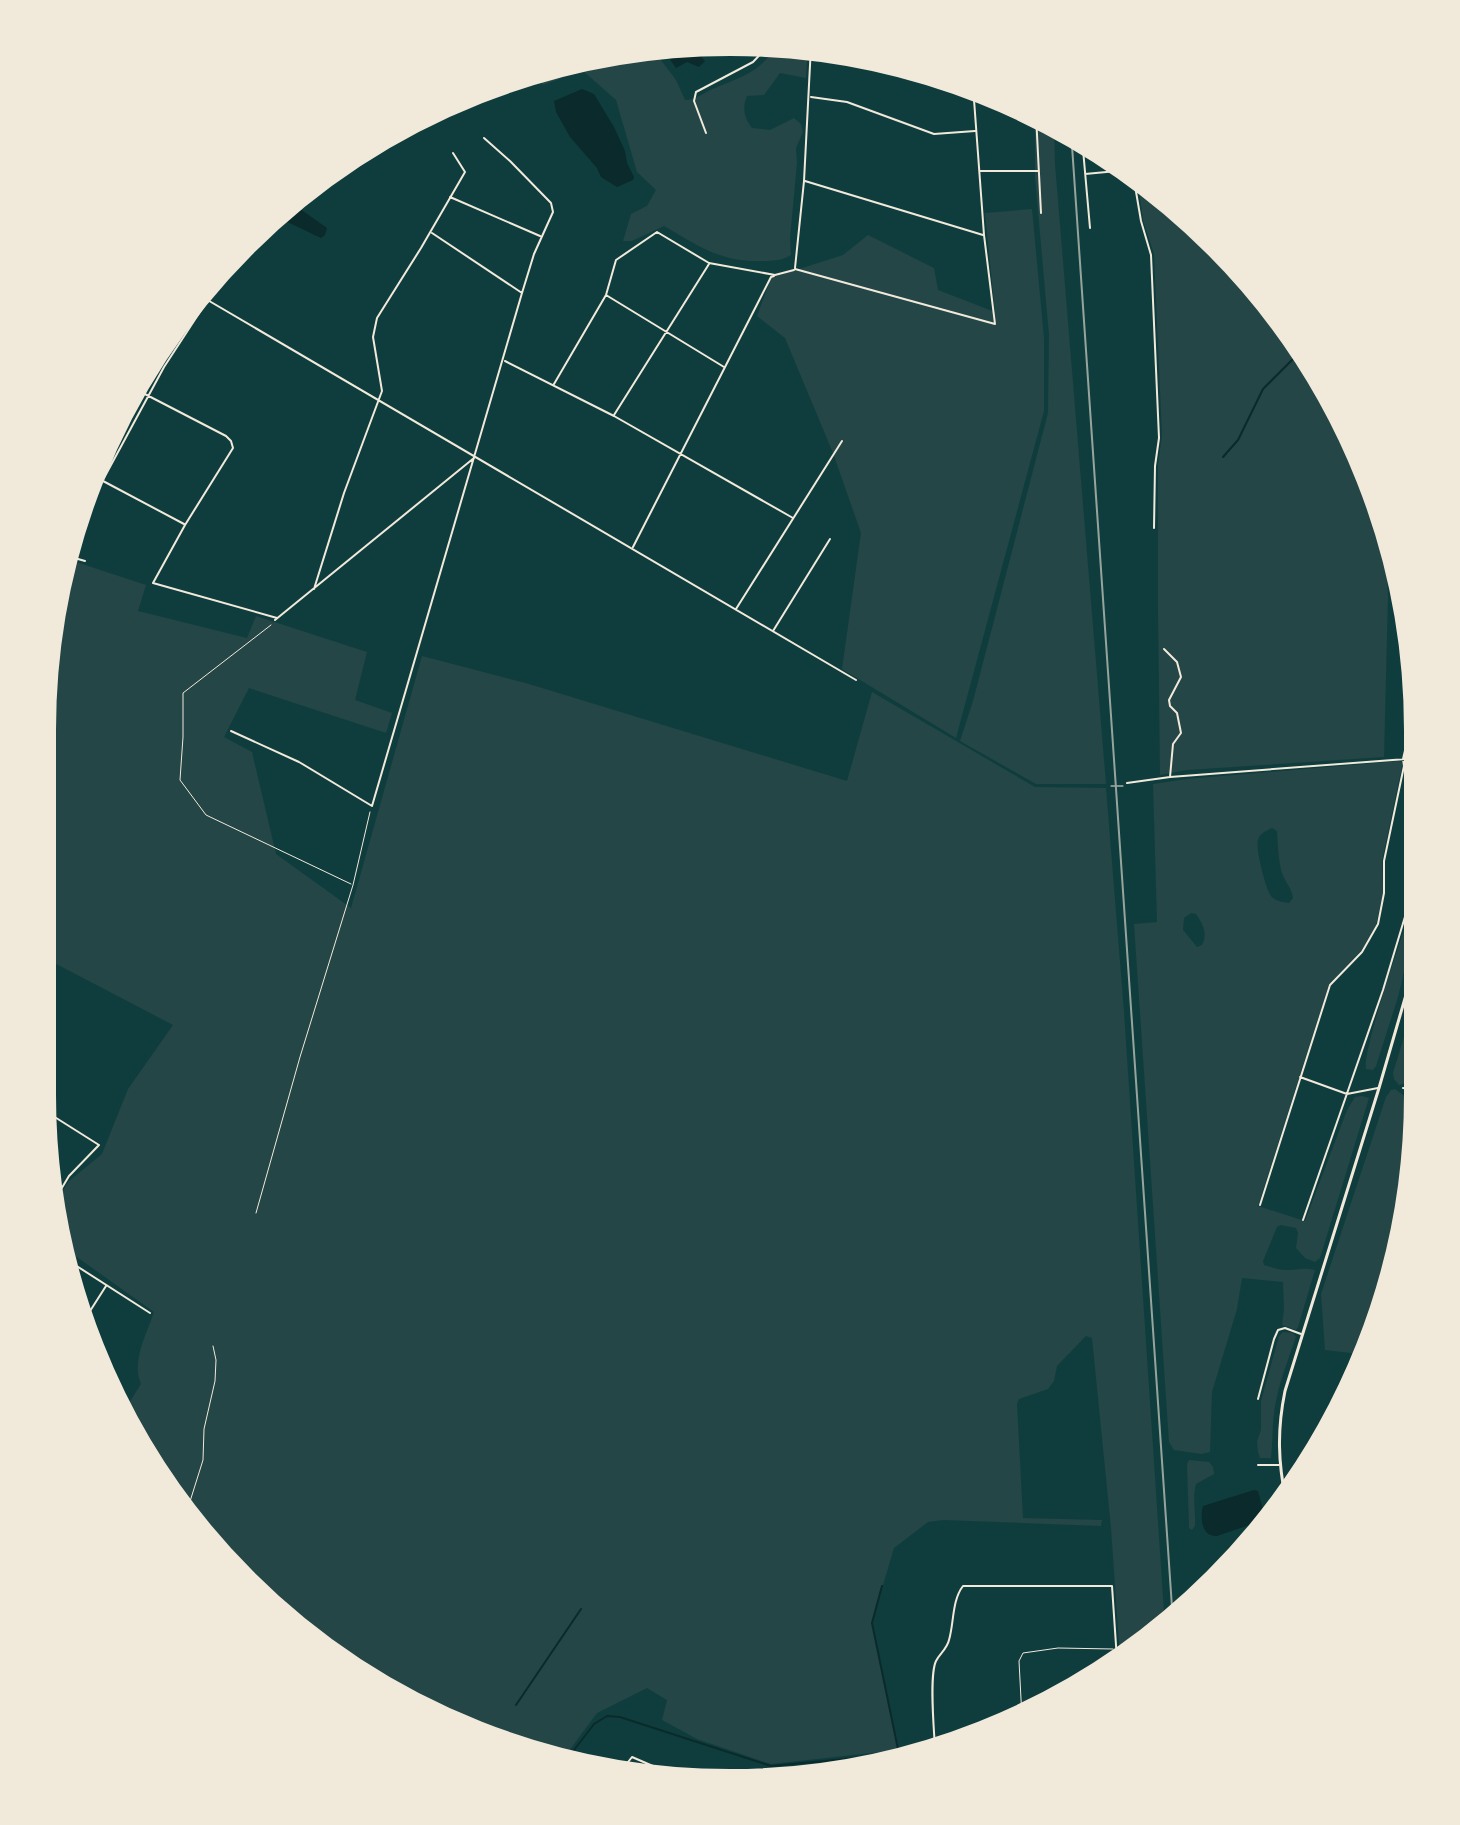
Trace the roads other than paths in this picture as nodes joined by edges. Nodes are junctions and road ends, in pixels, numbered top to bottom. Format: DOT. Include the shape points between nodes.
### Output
graph roads {
  1 [pos="760,55"];
  2 [pos="810,59"];
  3 [pos="809,96"];
  4 [pos="974,100"];
  5 [pos="1037,128"];
  6 [pos="976,131"];
  7 [pos="706,133"];
  8 [pos="484,138"];
  9 [pos="453,153"];
  10 [pos="1083,154"];
  11 [pos="979,171"];
  12 [pos="1039,171"];
  13 [pos="1111,172"];
  14 [pos="1085,174"];
  15 [pos="804,181"];
  16 [pos="1136,189"];
  17 [pos="449,197"];
  18 [pos="1041,213"];
  19 [pos="1090,228"];
  20 [pos="431,232"];
  21 [pos="984,235"];
  22 [pos="542,237"];
  23 [pos="709,263"];
  24 [pos="795,269"];
  25 [pos="775,275"];
  26 [pos="522,293"];
  27 [pos="606,295"];
  28 [pos="208,300"];
  29 [pos="205,305"];
  30 [pos="666,332"];
  31 [pos="503,361"];
  32 [pos="725,367"];
  33 [pos="554,384"];
  34 [pos="144,393"];
  35 [pos="150,395"];
  36 [pos="378,400"];
  37 [pos="614,416"];
  38 [pos="842,441"];
  39 [pos="681,454"];
  40 [pos="474,457"];
  41 [pos="103,481"];
  42 [pos="99,489"];
  43 [pos="793,518"];
  44 [pos="185,525"];
  45 [pos="1154,528"];
  46 [pos="830,539"];
  47 [pos="633,548"];
  48 [pos="76,558"];
  49 [pos="85,561"];
  50 [pos="314,589"];
  51 [pos="735,610"];
  52 [pos="772,632"];
  53 [pos="1164,649"];
  54 [pos="856,680"];
  55 [pos="231,731"];
  56 [pos="1406,746"];
  57 [pos="1403,759"];
  58 [pos="1406,759"];
  59 [pos="1170,777"];
  60 [pos="1127,783"];
  61 [pos="1406,913"];
  62 [pos="1406,995"];
  63 [pos="1300,1077"];
  64 [pos="1379,1088"];
  65 [pos="1403,1088"];
  66 [pos="1406,1088"];
  67 [pos="1347,1094"];
  68 [pos="54,1117"];
  69 [pos="61,1189"];
  70 [pos="1260,1205"];
  71 [pos="1303,1220"];
  72 [pos="76,1265"];
  73 [pos="107,1285"];
  74 [pos="90,1311"];
  75 [pos="150,1313"];
  76 [pos="1302,1334"];
  77 [pos="1258,1399"];
  78 [pos="1258,1465"];
  79 [pos="1280,1465"];
  80 [pos="1283,1483"];
  81 [pos="1116,1649"];
  82 [pos="1021,1705"];
  83 [pos="934,1739"];
  84 [pos="628,1763"];
  85 [pos="654,1766"];
  1 -- 7 [label="street" via="696,92 694,101"];
  2 -- 3 [label="street"];
  3 -- 6 [label="street" via="847,102 934,134"];
  3 -- 15 [label="street"];
  4 -- 6 [label="street"];
  5 -- 12 [label="street"];
  6 -- 11 [label="street"];
  8 -- 22 [label="street" via="551,203 553,212"];
  9 -- 17 [label="street" via="465,172"];
  10 -- 14 [label="street"];
  11 -- 12 [label="street"];
  11 -- 21 [label="street"];
  12 -- 18 [label="street"];
  13 -- 14 [label="street"];
  14 -- 19 [label="street"];
  15 -- 21 [label="street"];
  15 -- 24 [label="street"];
  16 -- 45 [label="street" via="1151,255 1159,438"];
  17 -- 20 [label="street"];
  17 -- 22 [label="street"];
  20 -- 26 [label="street"];
  20 -- 36 [label="street" via="377,318 373,337 382,391"];
  21 -- 24 [label="street" via="995,324"];
  22 -- 26 [label="street"];
  23 -- 25 [label="street"];
  23 -- 27 [label="street" via="657,232 616,260"];
  23 -- 30 [label="street"];
  24 -- 25 [label="street"];
  25 -- 32 [label="street"];
  26 -- 31 [label="street"];
  27 -- 30 [label="street"];
  27 -- 33 [label="street"];
  28 -- 36 [label="street"];
  29 -- 35 [label="street"];
  30 -- 32 [label="street"];
  30 -- 37 [label="street"];
  31 -- 33 [label="street"];
  31 -- 40 [label="street"];
  32 -- 39 [label="street"];
  33 -- 37 [label="street"];
  34 -- 35 [label="street"];
  35 -- 41 [label="street"];
  35 -- 44 [label="street" via="226,436 233,448"];
  36 -- 40 [label="street"];
  36 -- 50 [label="street"];
  37 -- 39 [label="street"];
  38 -- 43 [label="street"];
  39 -- 43 [label="street"];
  39 -- 47 [label="street"];
  40 -- 47 [label="street"];
  40 -- 50 [label="street"];
  40 -- 55 [label="street" via="372,806 299,762"];
  41 -- 42 [label="street"];
  41 -- 44 [label="street"];
  43 -- 51 [label="street"];
  44 -- 50 [label="street" via="153,583 276,619"];
  46 -- 52 [label="street"];
  47 -- 51 [label="street"];
  48 -- 49 [label="street"];
  51 -- 52 [label="street"];
  52 -- 54 [label="street"];
  53 -- 59 [label="street" via="1177,662 1181,677 1169,700 1181,733 1173,744"];
  56 -- 57 [label="street"];
  57 -- 58 [label="street"];
  57 -- 59 [label="street"];
  57 -- 63 [label="street" via="1378,924 1362,952 1330,985"];
  59 -- 60 [label="street"];
  61 -- 67 [label="street"];
  62 -- 64 [label="main road"];
  63 -- 67 [label="street"];
  63 -- 70 [label="street"];
  64 -- 67 [label="street"];
  64 -- 76 [label="main road"];
  65 -- 66 [label="street"];
  67 -- 71 [label="street"];
  68 -- 69 [label="street" via="99,1145"];
  72 -- 73 [label="street"];
  73 -- 74 [label="street"];
  73 -- 75 [label="street"];
  76 -- 77 [label="street" via="1278,1330"];
  76 -- 79 [label="main road" via="1280,1414"];
  78 -- 79 [label="street"];
  79 -- 80 [label="main road"];
  81 -- 82 [label="lane" via="1023,1653"];
  81 -- 83 [label="street" via="1112,1586 963,1586 949,1643 936,1659"];
  84 -- 85 [label="street" via="632,1757"];
}
